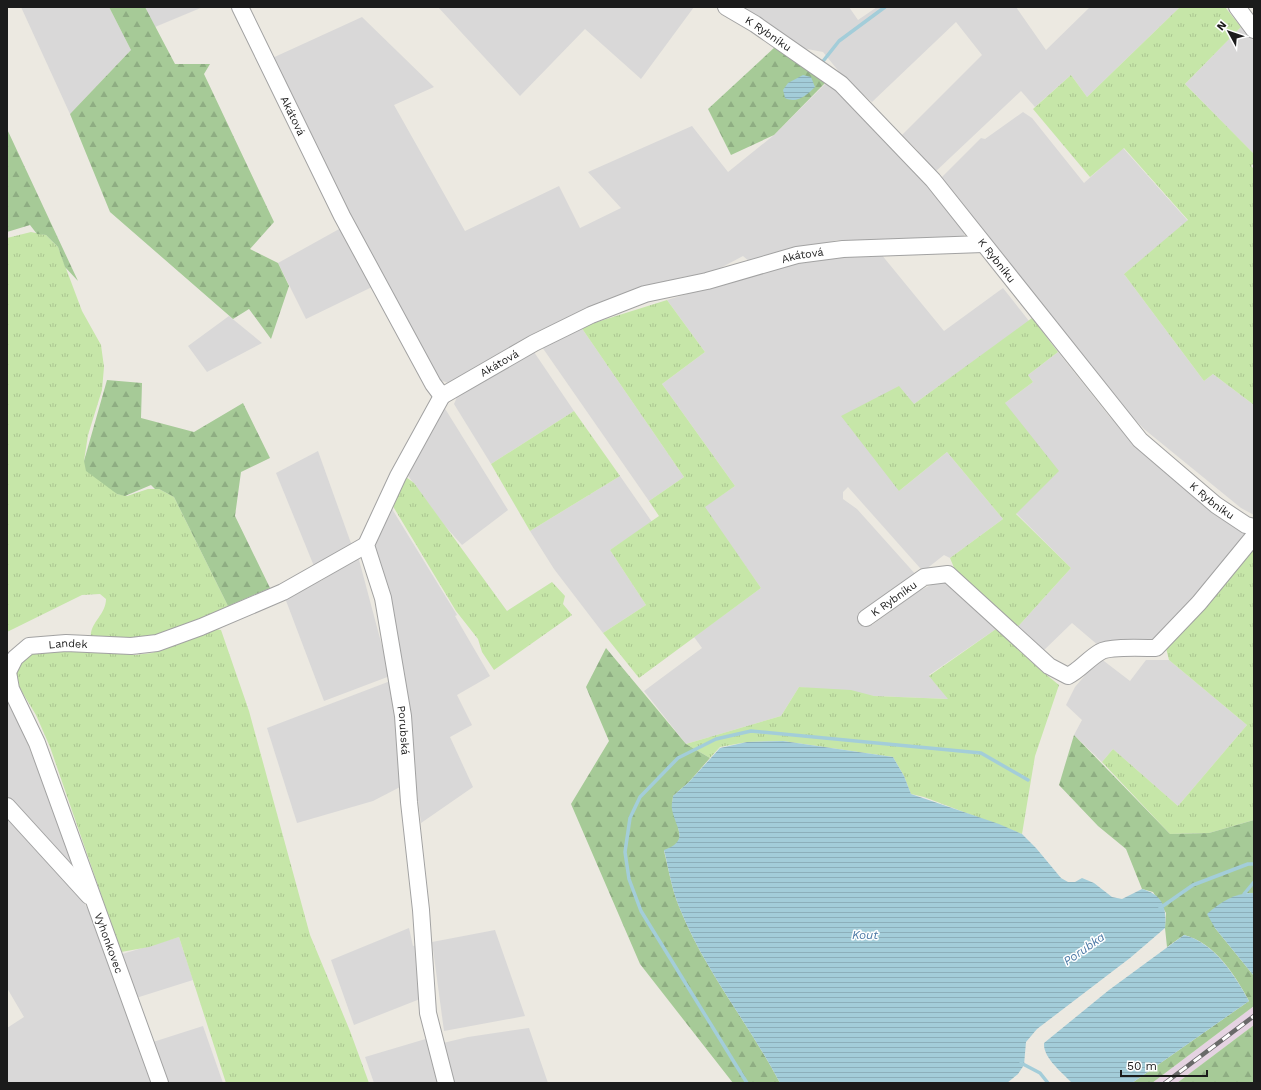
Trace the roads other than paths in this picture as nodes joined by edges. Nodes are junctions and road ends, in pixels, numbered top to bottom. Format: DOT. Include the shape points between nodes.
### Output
graph roads {
  1 [pos="240,7"];
  2 [pos="726,7"];
  3 [pos="1237,7"];
  4 [pos="1254,30"];
  5 [pos="983,244"];
  6 [pos="442,396"];
  7 [pos="1254,527"];
  8 [pos="1254,536"];
  9 [pos="366,545"];
  10 [pos="866,618"];
  11 [pos="7,806"];
  12 [pos="95,902"];
  13 [pos="160,1083"];
  14 [pos="446,1083"];
  1 -- 6 [label="street, Akátová" via="342,216 432,384"];
  2 -- 5 [label="street, K Rybníku" via="755,24 841,84 933,180"];
  3 -- 4 [label="street"];
  5 -- 6 [label="street, Akátová" via="843,249 797,255 707,281 644,294 591,315 534,343"];
  5 -- 7 [label="street, K Rybníku" via="1140,440 1216,505 1246,525"];
  6 -- 9 [label="street" via="398,476"];
  8 -- 10 [label="street, K Rybníku" via="1199,603 1156,648 1101,651 1068,676 1049,666 948,574 924,577"];
  9 -- 12 [label="street, Landek" via="283,592 157,643 131,646 46,643 29,646 15,658 8,672 11,689 37,743"];
  9 -- 14 [label="street, Porubská" via="383,598 403,716 428,1013"];
  11 -- 12 [label="street, Vyhonkovec"];
  12 -- 13 [label="street, Vyhonkovec"];
}
